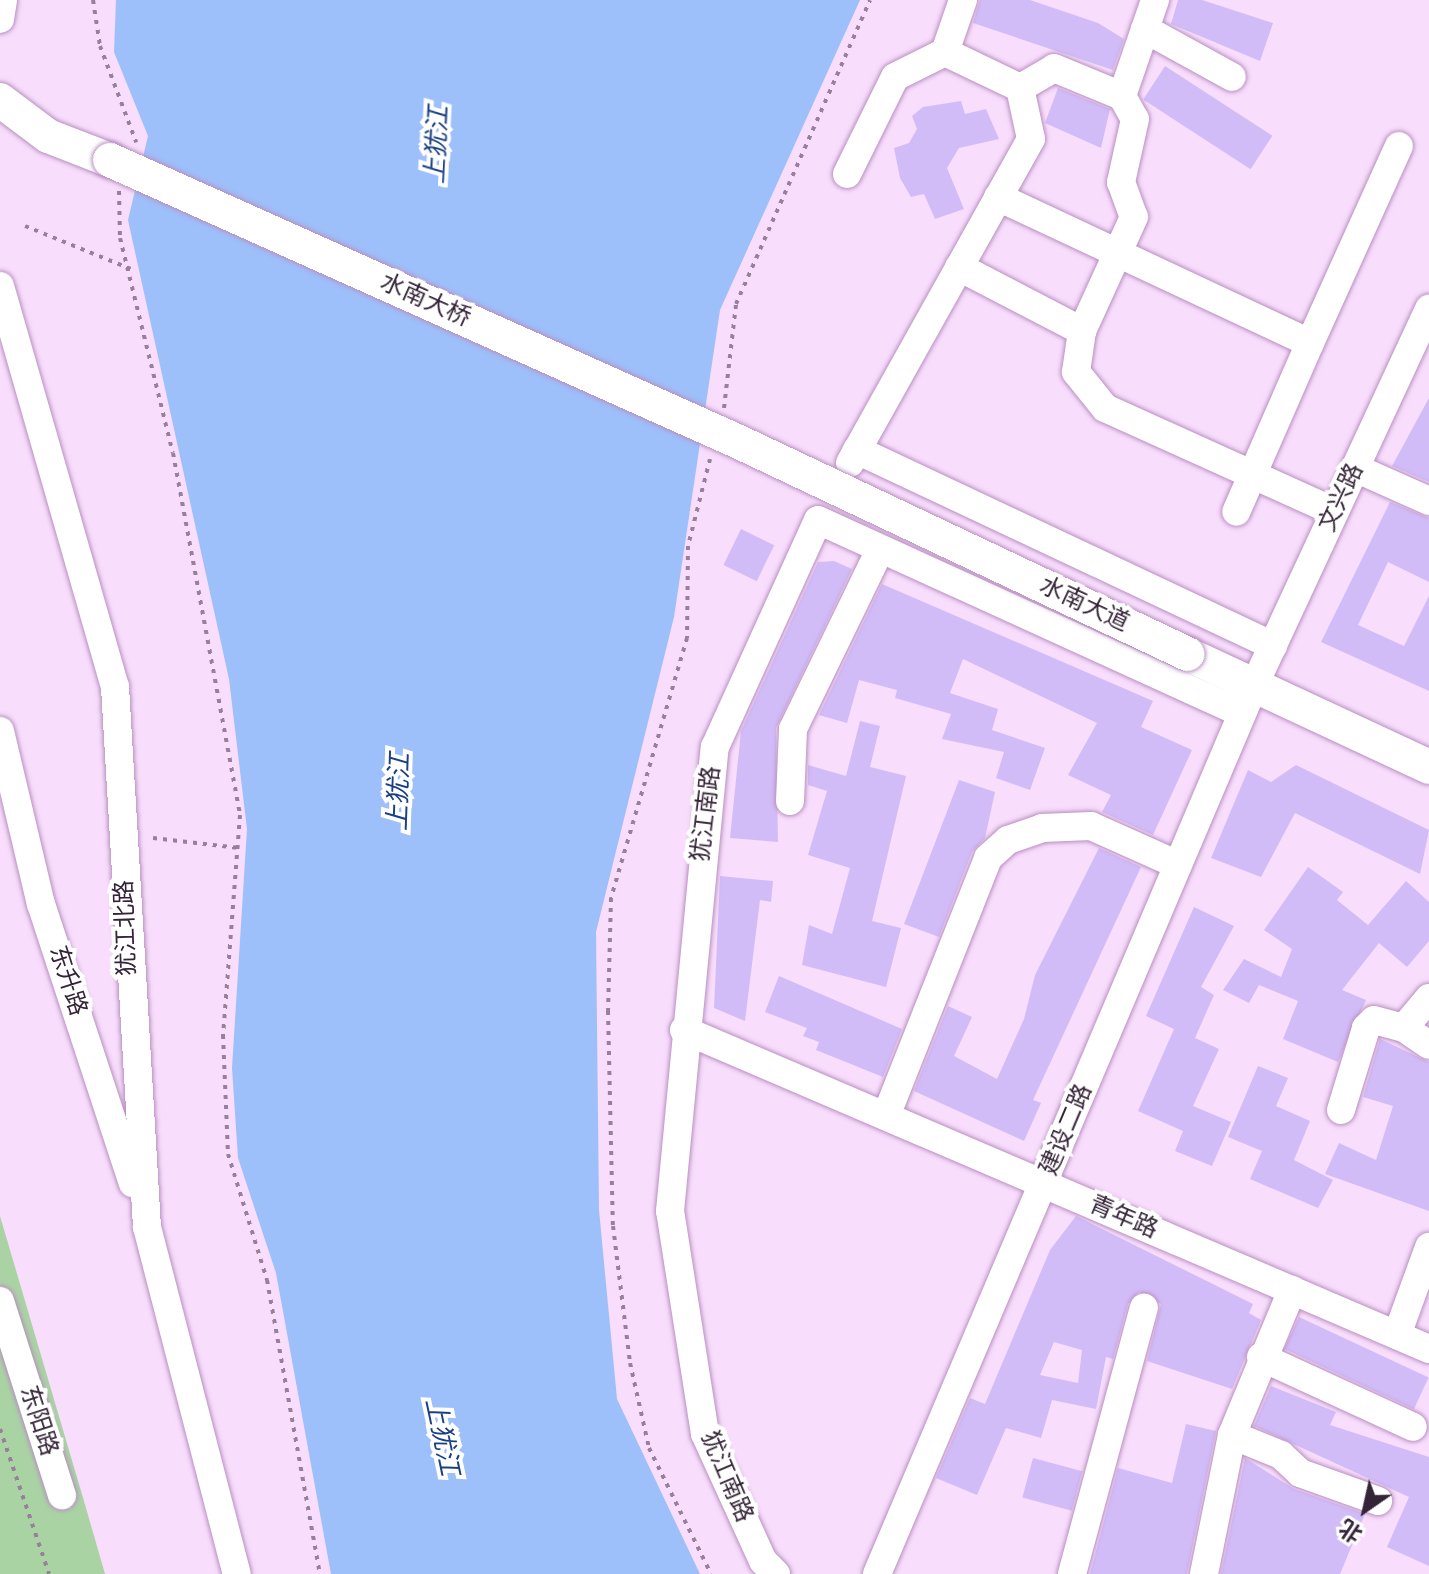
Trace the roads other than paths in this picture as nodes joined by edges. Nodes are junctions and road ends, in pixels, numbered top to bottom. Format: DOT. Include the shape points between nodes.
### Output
graph roads {
  1 [pos="3,0"];
  2 [pos="963,0"];
  3 [pos="1147,9"];
  4 [pos="0,19"];
  5 [pos="945,52"];
  6 [pos="1232,77"];
  7 [pos="1020,88"];
  8 [pos="1122,96"];
  9 [pos="0,100"];
  10 [pos="1399,146"];
  11 [pos="847,174"];
  12 [pos="998,197"];
  13 [pos="1117,253"];
  14 [pos="959,267"];
  15 [pos="0,286"];
  16 [pos="1429,309"];
  17 [pos="1082,331"];
  18 [pos="1310,343"];
  19 [pos="739,442"];
  20 [pos="1355,468"];
  21 [pos="1252,475"];
  22 [pos="1429,501"];
  23 [pos="1236,512"];
  24 [pos="1335,512"];
  25 [pos="880,550"];
  26 [pos="1273,646"];
  27 [pos="1248,700"];
  28 [pos="0,731"];
  29 [pos="1429,767"];
  30 [pos="790,801"];
  31 [pos="1178,865"];
  32 [pos="1429,998"];
  33 [pos="1404,1028"];
  34 [pos="684,1030"];
  35 [pos="1429,1045"];
  36 [pos="1341,1110"];
  37 [pos="886,1116"];
  38 [pos="1044,1184"];
  39 [pos="147,1227"];
  40 [pos="1429,1247"];
  41 [pos="1292,1290"];
  42 [pos="0,1301"];
  43 [pos="1144,1308"];
  44 [pos="1397,1335"];
  45 [pos="1429,1349"];
  46 [pos="1261,1357"];
  47 [pos="1413,1427"];
  48 [pos="1232,1435"];
  49 [pos="62,1495"];
  50 [pos="1378,1501"];
  51 [pos="237,1574"];
  52 [pos="776,1574"];
  53 [pos="877,1574"];
  54 [pos="1072,1574"];
  55 [pos="1204,1574"];
  1 -- 4 [label="street"];
  2 -- 5 [label="street"];
  3 -- 6 [label="street"];
  3 -- 8 [label="street"];
  5 -- 7 [label="street"];
  5 -- 11 [label="street" via="895,77"];
  7 -- 8 [label="street" via="1054,68"];
  7 -- 12 [label="street" via="1031,139"];
  8 -- 13 [label="street" via="1135,119 1121,182 1134,217"];
  9 -- 19 [label="main road, 水南大桥, bridge" via="48,136 122,164"];
  10 -- 18 [label="street"];
  12 -- 13 [label="street"];
  12 -- 14 [label="street"];
  13 -- 17 [label="street"];
  13 -- 18 [label="street"];
  14 -- 17 [label="street"];
  14 -- 26 [label="street" via="853,457"];
  15 -- 39 [label="street, 犹江北路" via="115,687"];
  16 -- 20 [label="street, 文兴路"];
  17 -- 21 [label="street" via="1076,372 1096,401"];
  18 -- 21 [label="street"];
  19 -- 27 [label="main road, 水南大道, bridge" via="1187,654"];
  20 -- 22 [label="street"];
  20 -- 24 [label="street, 文兴路"];
  21 -- 23 [label="street"];
  21 -- 24 [label="street"];
  24 -- 26 [label="street, 文兴路"];
  25 -- 27 [label="street, 犹江南路"];
  25 -- 30 [label="street" via="793,729"];
  25 -- 34 [label="street, 犹江南路" via="820,518 715,747"];
  26 -- 27 [label="street, 文兴路"];
  27 -- 29 [label="main road, 水南大道"];
  27 -- 31 [label="street, 建设二路"];
  28 -- 39 [label="street, 东升路" via="41,904"];
  31 -- 37 [label="street" via="1091,826 1042,828 1008,840 988,858"];
  31 -- 38 [label="street, 建设二路"];
  32 -- 33 [label="street"];
  33 -- 35 [label="street"];
  33 -- 36 [label="street" via="1374,1020 1366,1028"];
  34 -- 37 [label="street, 青年路"];
  34 -- 52 [label="street, 犹江南路" via="670,1211 705,1434 763,1561"];
  37 -- 38 [label="street, 青年路"];
  38 -- 41 [label="street, 青年路"];
  38 -- 53 [label="street, 建设二路"];
  39 -- 51 [label="street, 犹江北路"];
  40 -- 44 [label="street"];
  41 -- 44 [label="street, 青年路"];
  41 -- 46 [label="street"];
  42 -- 49 [label="street, 东阳路"];
  43 -- 54 [label="street"];
  44 -- 45 [label="street, 青年路"];
  46 -- 47 [label="street"];
  46 -- 48 [label="street"];
  48 -- 50 [label="street" via="1281,1455 1300,1473"];
  48 -- 55 [label="street"];
}
